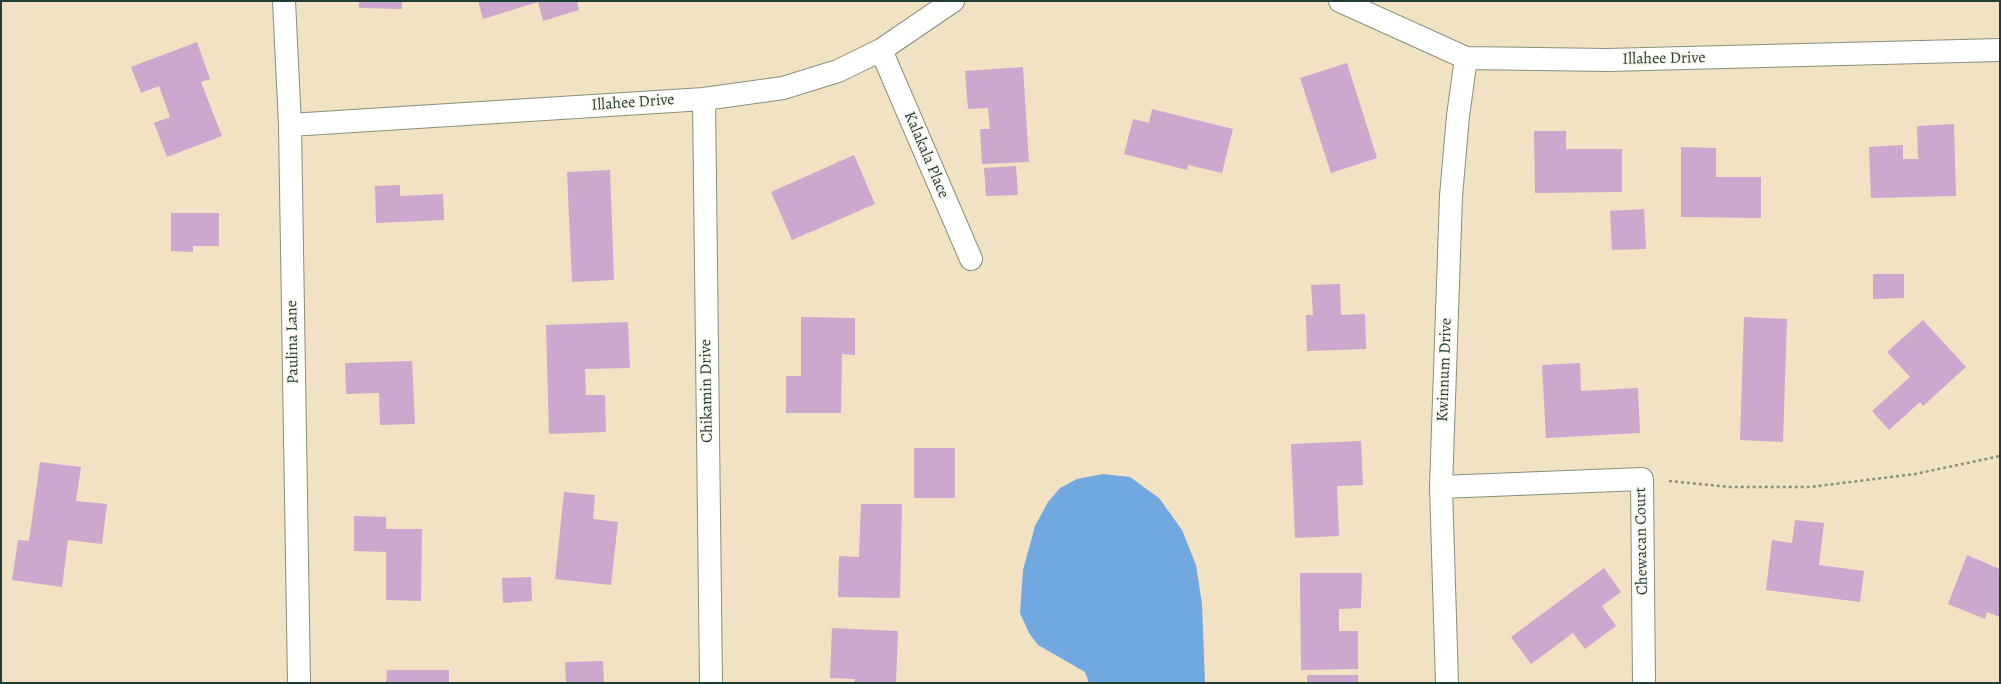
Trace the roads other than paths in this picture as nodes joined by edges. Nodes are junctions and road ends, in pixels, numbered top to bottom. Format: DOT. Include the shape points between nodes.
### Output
graph roads {
  1 [pos="284,1"];
  2 [pos="953,1"];
  3 [pos="1340,1"];
  4 [pos="881,50"];
  5 [pos="2000,50"];
  6 [pos="1466,58"];
  7 [pos="704,99"];
  8 [pos="290,125"];
  9 [pos="971,259"];
  10 [pos="1441,487"];
  11 [pos="299,683"];
  12 [pos="711,683"];
  13 [pos="1447,683"];
  14 [pos="1644,683"];
  1 -- 8 [label="street, Paulina Lane"];
  2 -- 4 [label="street, Illahee Drive"];
  3 -- 6 [label="street, Illahee Drive"];
  4 -- 7 [label="street, Illahee Drive" via="838,71 783,88"];
  4 -- 9 [label="street, Kalakala Place"];
  5 -- 6 [label="street, Illahee Drive" via="1607,60"];
  6 -- 10 [label="street, Kwinnum Drive" via="1451,196"];
  7 -- 8 [label="street, Illahee Drive"];
  7 -- 12 [label="street, Chikamin Drive"];
  8 -- 11 [label="street, Paulina Lane"];
  10 -- 13 [label="street, Kwinnum Drive"];
  10 -- 14 [label="street, Chewacan Court" via="1642,479"];
}
